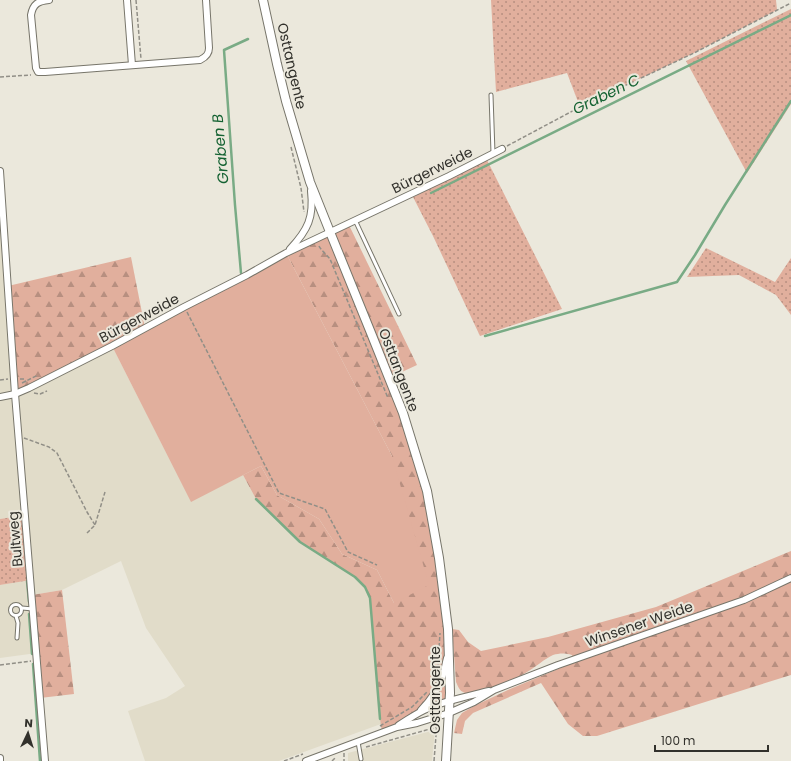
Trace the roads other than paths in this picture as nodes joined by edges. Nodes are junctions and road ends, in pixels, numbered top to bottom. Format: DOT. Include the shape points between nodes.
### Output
graph roads {
  1 [pos="49,0"];
  2 [pos="126,0"];
  3 [pos="206,0"];
  4 [pos="263,0"];
  5 [pos="132,66"];
  6 [pos="490,95"];
  7 [pos="502,149"];
  8 [pos="493,154"];
  9 [pos="0,171"];
  10 [pos="310,182"];
  11 [pos="355,220"];
  12 [pos="330,232"];
  13 [pos="286,253"];
  14 [pos="398,314"];
  15 [pos="15,394"];
  16 [pos="0,397"];
  17 [pos="791,578"];
  18 [pos="22,608"];
  19 [pos="33,609"];
  20 [pos="16,616"];
  21 [pos="17,638"];
  22 [pos="449,649"];
  23 [pos="494,690"];
  24 [pos="449,702"];
  25 [pos="449,713"];
  26 [pos="416,714"];
  27 [pos="396,727"];
  28 [pos="359,745"];
  29 [pos="0,758"];
  30 [pos="361,759"];
  31 [pos="0,761"];
  32 [pos="45,761"];
  33 [pos="306,761"];
  34 [pos="446,761"];
  1 -- 5 [label="street" via="34,5 31,15 38,72"];
  2 -- 5 [label="street"];
  3 -- 5 [label="street" via="210,48 206,57 200,60"];
  4 -- 10 [label="main road, Osttangente" via="284,94"];
  6 -- 8 [label="lane"];
  7 -- 8 [label="street, Bürgerweide"];
  8 -- 11 [label="street, Bürgerweide"];
  9 -- 15 [label="street, Bultweg"];
  10 -- 12 [label="main road, Osttangente"];
  10 -- 13 [label="street, Bürgerweide" via="312,199 309,222 305,232"];
  11 -- 12 [label="street, Bürgerweide"];
  11 -- 14 [label="lane"];
  12 -- 13 [label="street, Bürgerweide"];
  12 -- 22 [label="main road, Osttangente" via="403,413 427,491 440,558"];
  13 -- 15 [label="street, Bürgerweide"];
  15 -- 16 [label="street, Bürgerweide"];
  15 -- 19 [label="street, Bultweg"];
  17 -- 23 [label="street, Winsener Weide" via="744,600 558,664"];
  18 -- 19 [label="lane"];
  18 -- 20 [label="lane"];
  18 -- 20 [label="lane" via="19,605 12,606 11,612"];
  19 -- 32 [label="street, Bultweg"];
  20 -- 21 [label="lane"];
  22 -- 24 [label="main road, Osttangente"];
  22 -- 26 [label="street" via="435,693"];
  23 -- 24 [label="street, Winsener Weide"];
  23 -- 25 [label="street, Winsener Weide"];
  24 -- 25 [label="main road, Osttangente"];
  24 -- 26 [label="street, Winsener Weide"];
  25 -- 27 [label="street, Winsener Weide"];
  25 -- 34 [label="main road, Osttangente"];
  26 -- 27 [label="street"];
  27 -- 28 [label="street"];
  28 -- 30 [label="lane"];
  28 -- 33 [label="street"];
  29 -- 31 [label="street"];
}
